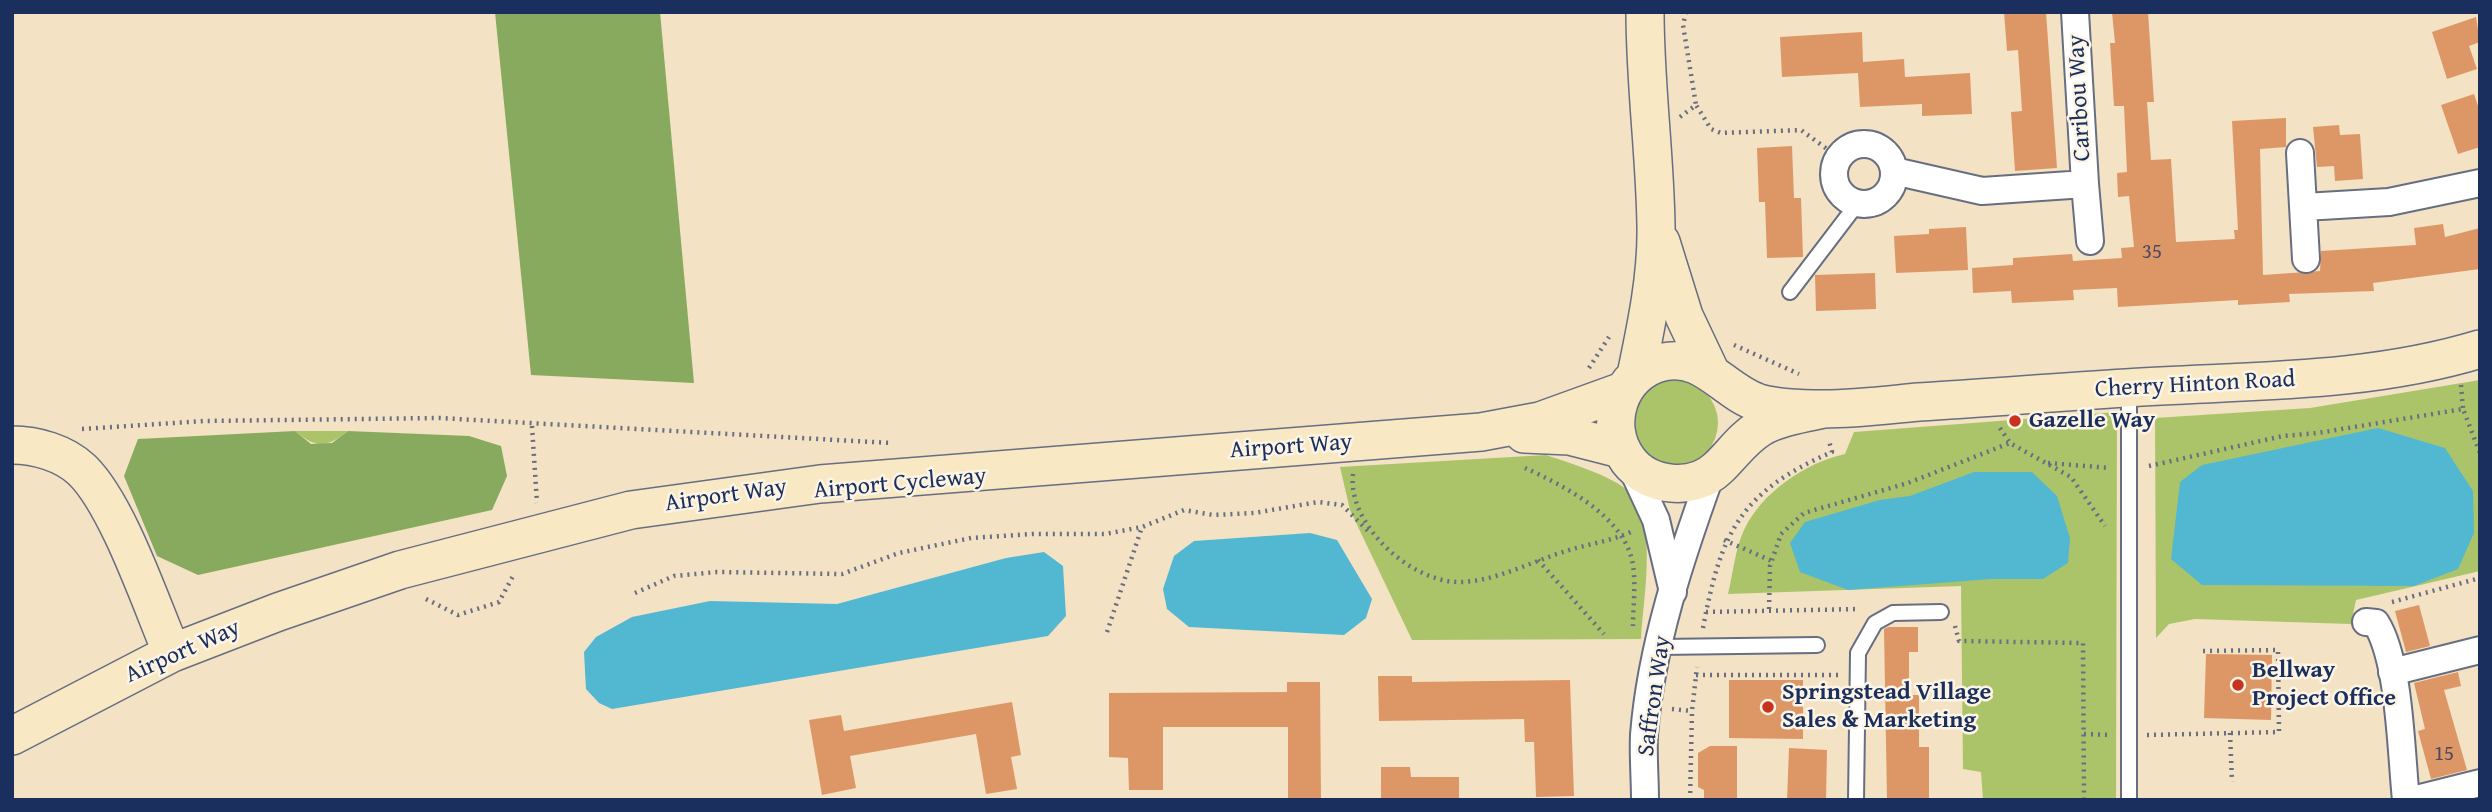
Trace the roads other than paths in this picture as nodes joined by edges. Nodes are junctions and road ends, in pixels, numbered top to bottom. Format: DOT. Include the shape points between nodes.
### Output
graph roads {
  1 [pos="1644,12"];
  2 [pos="2075,12"];
  3 [pos="2300,153"];
  4 [pos="1894,172"];
  5 [pos="2480,183"];
  6 [pos="2085,184"];
  7 [pos="1857,204"];
  8 [pos="2304,207"];
  9 [pos="1656,228"];
  10 [pos="2090,241"];
  11 [pos="2306,259"];
  12 [pos="1790,292"];
  13 [pos="2470,362"];
  14 [pos="1715,375"];
  15 [pos="1630,383"];
  16 [pos="2129,388"];
  17 [pos="1826,424"];
  18 [pos="1480,432"];
  19 [pos="12,444"];
  20 [pos="1625,457"];
  21 [pos="1714,471"];
  22 [pos="1674,593"];
  23 [pos="1941,612"];
  24 [pos="2371,622"];
  25 [pos="1817,645"];
  26 [pos="1659,648"];
  27 [pos="2480,650"];
  28 [pos="172,653"];
  29 [pos="2392,672"];
  30 [pos="12,736"];
  31 [pos="2480,783"];
  32 [pos="1645,800"];
  33 [pos="1856,800"];
  34 [pos="2129,800"];
  35 [pos="2406,800"];
  36 [pos="2412,800"];
  1 -- 9 [label="street"];
  2 -- 6 [label="street, Caribou Way"];
  3 -- 8 [label="street"];
  4 -- 6 [label="street, Caribou Way" via="1982,191"];
  4 -- 7 [label="street" via="1881,199"];
  4 -- 7 [label="street" via="1886,154 1868,144 1845,150 1833,178 1843,197"];
  5 -- 8 [label="street" via="2389,202"];
  6 -- 10 [label="street, Caribou Way"];
  7 -- 12 [label="lane"];
  8 -- 11 [label="street"];
  9 -- 14 [label="street" via="1684,316"];
  9 -- 15 [label="street" via="1647,320"];
  13 -- 16 [label="street, Cherry Hinton Road" via="2324,378"];
  14 -- 15 [label="street" via="1696,364 1672,361 1650,367"];
  14 -- 17 [label="street" via="1743,396"];
  14 -- 21 [label="street" via="1737,414 1735,439"];
  15 -- 18 [label="street, Airport Way" via="1540,421"];
  15 -- 20 [label="street" via="1615,419"];
  16 -- 17 [label="street, Cherry Hinton Road"];
  16 -- 34 [label="lane"];
  17 -- 21 [label="street" via="1764,425 1741,441"];
  18 -- 20 [label="street, Airport Way" via="1570,436"];
  18 -- 28 [label="street, Airport Way" via="820,484 631,510 400,570"];
  19 -- 28 [label="street" via="55,453 80,468 93,483 108,506"];
  20 -- 21 [label="street" via="1644,475 1669,483 1695,481"];
  20 -- 22 [label="street, Saffron Way" via="1656,520"];
  21 -- 22 [label="street, Saffron Way" via="1684,548"];
  22 -- 26 [label="street, Saffron Way"];
  23 -- 33 [label="lane" via="1893,613 1875,623 1857,653"];
  24 -- 29 [label="street" via="2384,635"];
  25 -- 26 [label="lane"];
  26 -- 32 [label="street, Saffron Way" via="1644,737"];
  27 -- 29 [label="street"];
  28 -- 30 [label="street, Airport Way"];
  29 -- 35 [label="street"];
  31 -- 36 [label="street"];
}
